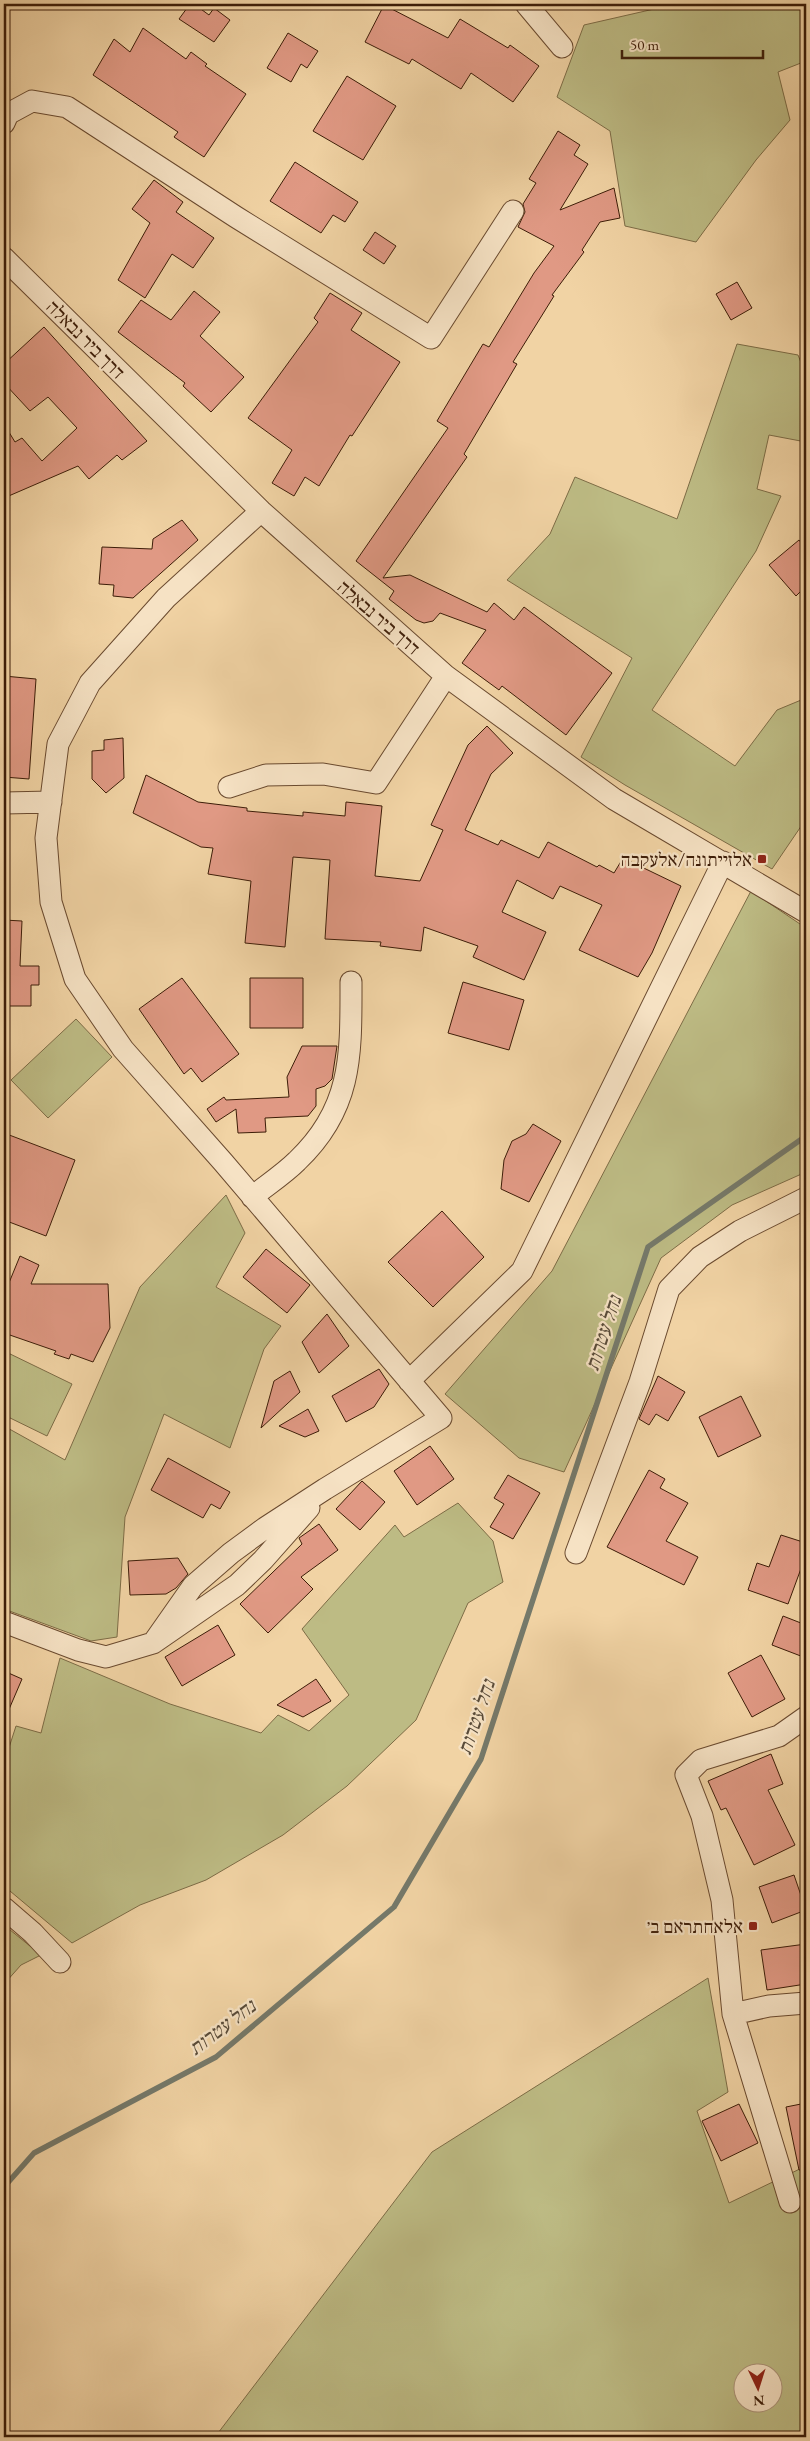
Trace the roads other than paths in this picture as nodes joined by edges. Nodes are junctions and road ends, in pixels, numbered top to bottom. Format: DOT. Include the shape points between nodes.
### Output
graph roads {
  1 [pos="526,4"];
  2 [pos="562,47"];
  3 [pos="4,123"];
  4 [pos="513,211"];
  5 [pos="4,258"];
  6 [pos="261,511"];
  7 [pos="446,676"];
  8 [pos="229,786"];
  9 [pos="50,802"];
  10 [pos="4,803"];
  11 [pos="723,862"];
  12 [pos="806,912"];
  13 [pos="351,982"];
  14 [pos="252,1197"];
  15 [pos="806,1198"];
  16 [pos="409,1381"];
  17 [pos="325,1489"];
  18 [pos="576,1553"];
  19 [pos="4,1622"];
  20 [pos="153,1643"];
  21 [pos="806,1717"];
  22 [pos="4,1908"];
  23 [pos="60,1962"];
  24 [pos="806,2003"];
  25 [pos="733,2014"];
  26 [pos="790,2202"];
  1 -- 2 [label="street"];
  3 -- 4 [label="street" via="8,114 32,101 67,107 431,338"];
  5 -- 6 [label="street, דרך ביר נבאלה"];
  6 -- 7 [label="street, דרך ביר נבאלה"];
  6 -- 9 [label="street" via="166,598 90,683 58,744"];
  7 -- 8 [label="street" via="376,782 323,774 266,776"];
  7 -- 11 [label="street, דרך ביר נבאלה" via="614,799"];
  9 -- 10 [label="street"];
  9 -- 14 [label="street" via="46,838 50,902 75,979 123,1049"];
  11 -- 12 [label="street, דרך ביר נבאלה"];
  11 -- 16 [label="street" via="522,1271"];
  13 -- 14 [label="street" via="351,1045 344,1090 328,1126 297,1162"];
  14 -- 16 [label="street"];
  15 -- 18 [label="street" via="740,1231 700,1256 668,1289 640,1382"];
  16 -- 17 [label="street" via="441,1418"];
  17 -- 20 [label="street" via="237,1585"];
  17 -- 20 [label="street" via="265,1528 193,1586"];
  19 -- 20 [label="street" via="106,1657"];
  21 -- 25 [label="street" via="780,1736 702,1760 686,1774 702,1816 722,1900"];
  22 -- 23 [label="street" via="34,1933"];
  24 -- 25 [label="street" via="769,2006"];
  25 -- 26 [label="street"];
}
